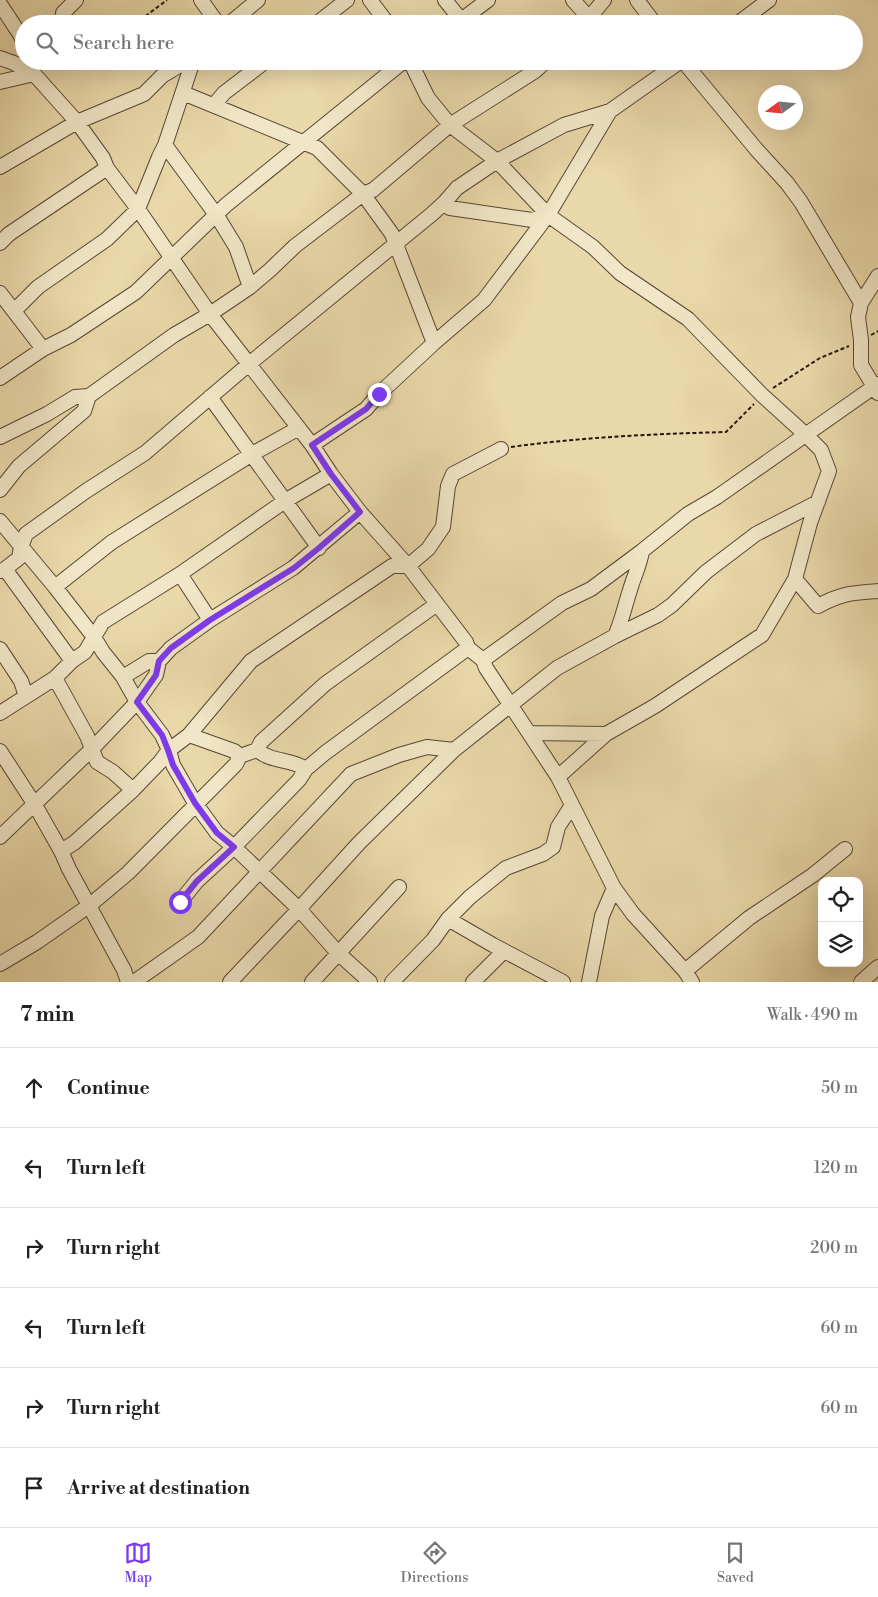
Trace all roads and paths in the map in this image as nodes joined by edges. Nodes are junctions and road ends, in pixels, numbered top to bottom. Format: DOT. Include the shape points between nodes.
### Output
graph roads {
  1 [pos="76,0"];
  2 [pos="167,0"];
  3 [pos="201,0"];
  4 [pos="258,0"];
  5 [pos="346,0"];
  6 [pos="370,0"];
  7 [pos="445,0"];
  8 [pos="488,0"];
  9 [pos="573,0"];
  10 [pos="604,0"];
  11 [pos="636,0"];
  12 [pos="769,0"];
  13 [pos="0,4"];
  14 [pos="63,13"];
  15 [pos="146,15"];
  16 [pos="212,15"];
  17 [pos="240,15"];
  18 [pos="327,15"];
  19 [pos="381,15"];
  20 [pos="455,15"];
  21 [pos="468,15"];
  22 [pos="583,15"];
  23 [pos="592,15"];
  24 [pos="648,15"];
  25 [pos="749,15"];
  26 [pos="15,28"];
  27 [pos="0,58"];
  28 [pos="15,62"];
  29 [pos="27,70"];
  30 [pos="34,70"];
  31 [pos="172,70"];
  32 [pos="190,70"];
  33 [pos="254,70"];
  34 [pos="393,70"];
  35 [pos="414,70"];
  36 [pos="535,70"];
  37 [pos="669,70"];
  38 [pos="690,70"];
  39 [pos="0,82"];
  40 [pos="183,93"];
  41 [pos="214,106"];
  42 [pos="610,111"];
  43 [pos="77,122"];
  44 [pos="450,125"];
  45 [pos="303,143"];
  46 [pos="165,145"];
  47 [pos="497,161"];
  48 [pos="0,167"];
  49 [pos="107,168"];
  50 [pos="363,194"];
  51 [pos="444,203"];
  52 [pos="138,209"];
  53 [pos="548,215"];
  54 [pos="217,216"];
  55 [pos="0,243"];
  56 [pos="396,245"];
  57 [pos="172,258"];
  58 [pos="878,276"];
  59 [pos="250,286"];
  60 [pos="0,293"];
  61 [pos="861,303"];
  62 [pos="14,311"];
  63 [pos="210,314"];
  64 [pos="878,331"];
  65 [pos="861,340"];
  66 [pos="434,343"];
  67 [pos="43,349"];
  68 [pos="249,364"];
  69 [pos="0,378"];
  70 [pos="876,388"];
  71 [pos="762,395"];
  72 [pos="89,396"];
  73 [pos="210,397"];
  74 [pos="299,428"];
  75 [pos="806,434"];
  76 [pos="0,436"];
  77 [pos="312,445"];
  78 [pos="501,448"];
  79 [pos="252,454"];
  80 [pos="331,474"];
  81 [pos="0,490"];
  82 [pos="285,501"];
  83 [pos="818,502"];
  84 [pos="360,512"];
  85 [pos="0,521"];
  86 [pos="21,547"];
  87 [pos="319,548"];
  88 [pos="642,551"];
  89 [pos="408,566"];
  90 [pos="2,570"];
  91 [pos="180,574"];
  92 [pos="795,579"];
  93 [pos="55,586"];
  94 [pos="878,591"];
  95 [pos="437,604"];
  96 [pos="210,620"];
  97 [pos="615,636"];
  98 [pos="94,637"];
  99 [pos="468,648"];
  100 [pos="0,649"];
  101 [pos="483,660"];
  102 [pos="72,661"];
  103 [pos="159,661"];
  104 [pos="55,678"];
  105 [pos="123,678"];
  106 [pos="26,696"];
  107 [pos="137,702"];
  108 [pos="510,704"];
  109 [pos="0,713"];
  110 [pos="531,733"];
  111 [pos="606,734"];
  112 [pos="188,735"];
  113 [pos="91,750"];
  114 [pos="168,750"];
  115 [pos="257,750"];
  116 [pos="454,750"];
  117 [pos="0,751"];
  118 [pos="240,756"];
  119 [pos="306,769"];
  120 [pos="558,776"];
  121 [pos="133,790"];
  122 [pos="195,803"];
  123 [pos="35,805"];
  124 [pos="572,805"];
  125 [pos="0,837"];
  126 [pos="234,847"];
  127 [pos="845,849"];
  128 [pos="61,851"];
  129 [pos="259,871"];
  130 [pos="399,886"];
  131 [pos="614,888"];
  132 [pos="180,902"];
  133 [pos="90,905"];
  134 [pos="299,910"];
  135 [pos="448,918"];
  136 [pos="504,951"];
  137 [pos="338,953"];
  138 [pos="0,964"];
  139 [pos="878,967"];
  140 [pos="688,977"];
  141 [pos="128,982"];
  142 [pos="134,982"];
  143 [pos="230,982"];
  144 [pos="312,982"];
  145 [pos="370,982"];
  146 [pos="392,982"];
  147 [pos="473,982"];
  148 [pos="563,982"];
  149 [pos="589,982"];
  150 [pos="861,982"];
  1 -- 14 [label="street"];
  2 -- 15 [label="path"];
  3 -- 16 [label="street"];
  4 -- 17 [label="street"];
  5 -- 18 [label="street"];
  6 -- 19 [label="street"];
  7 -- 20 [label="street"];
  8 -- 21 [label="street"];
  9 -- 22 [label="street"];
  10 -- 23 [label="street"];
  11 -- 24 [label="street"];
  12 -- 25 [label="street"];
  13 -- 26 [label="street"];
  27 -- 28 [label="street"];
  29 -- 39 [label="street"];
  30 -- 43 [label="street"];
  31 -- 43 [label="street" via="144,94"];
  32 -- 40 [label="street"];
  33 -- 41 [label="street" via="224,93"];
  34 -- 45 [label="street"];
  35 -- 44 [label="street" via="428,98"];
  36 -- 44 [label="street"];
  37 -- 42 [label="street"];
  38 -- 61 [label="street" via="788,183"];
  40 -- 41 [label="street"];
  40 -- 46 [label="street"];
  41 -- 45 [label="street"];
  42 -- 47 [label="street" via="564,125"];
  42 -- 53 [label="street"];
  43 -- 48 [label="street"];
  43 -- 49 [label="street" via="104,158"];
  44 -- 47 [label="street"];
  44 -- 50 [label="street" via="373,190"];
  45 -- 50 [label="street" via="316,148"];
  45 -- 54 [label="street" via="226,205"];
  46 -- 52 [label="street"];
  46 -- 54 [label="street"];
  47 -- 51 [label="street" via="457,188"];
  47 -- 53 [label="street"];
  49 -- 52 [label="street"];
  49 -- 55 [label="street"];
  50 -- 56 [label="street" via="392,234"];
  50 -- 59 [label="street" via="295,246"];
  51 -- 53 [label="street" via="450,208 532,220"];
  51 -- 56 [label="street"];
  52 -- 57 [label="street"];
  52 -- 62 [label="street" via="107,238 38,288"];
  53 -- 66 [label="street" via="484,300"];
  53 -- 71 [label="street" via="593,247 620,273 688,319"];
  54 -- 57 [label="street"];
  54 -- 59 [label="street" via="236,247"];
  56 -- 66 [label="street"];
  56 -- 68 [label="street"];
  57 -- 63 [label="street"];
  57 -- 67 [label="street" via="136,292 71,335"];
  58 -- 61 [label="street"];
  59 -- 63 [label="street"];
  60 -- 62 [label="street"];
  61 -- 65 [label="street" via="858,317"];
  62 -- 67 [label="street"];
  63 -- 68 [label="street"];
  63 -- 72 [label="street" via="174,335"];
  64 -- 65 [label="path"];
  65 -- 70 [label="street" via="861,365"];
  65 -- 71 [label="path" via="820,358"];
  66 -- 77 [label="street" via="366,409"];
  67 -- 69 [label="street"];
  68 -- 73 [label="street"];
  68 -- 74 [label="street"];
  70 -- 75 [label="street"];
  71 -- 75 [label="street"];
  71 -- 78 [label="path" via="726,432 644,434"];
  72 -- 76 [label="street" via="75,397"];
  72 -- 81 [label="street" via="84,411 20,466"];
  73 -- 79 [label="street"];
  73 -- 86 [label="street" via="145,453 26,534"];
  74 -- 77 [label="street"];
  74 -- 79 [label="street"];
  75 -- 83 [label="street" via="821,450 828,471"];
  75 -- 88 [label="street" via="718,497 688,514"];
  77 -- 80 [label="street"];
  78 -- 89 [label="street" via="453,474 448,486 443,527 428,549"];
  79 -- 82 [label="street"];
  79 -- 93 [label="street" via="112,542"];
  80 -- 82 [label="street"];
  80 -- 84 [label="street"];
  82 -- 87 [label="street"];
  82 -- 91 [label="street"];
  83 -- 92 [label="street"];
  83 -- 97 [label="street" via="756,534 706,572 665,610"];
  84 -- 87 [label="street"];
  84 -- 89 [label="street"];
  85 -- 86 [label="street"];
  86 -- 90 [label="street" via="19,558"];
  86 -- 93 [label="street"];
  87 -- 96 [label="street" via="294,568"];
  88 -- 97 [label="street"];
  88 -- 101 [label="street" via="591,589 562,604"];
  89 -- 95 [label="street"];
  89 -- 112 [label="street" via="392,566 251,661"];
  90 -- 102 [label="street"];
  91 -- 96 [label="street"];
  91 -- 98 [label="street" via="103,622"];
  92 -- 94 [label="street" via="818,606 850,593"];
  92 -- 111 [label="street" via="762,635 655,706"];
  93 -- 98 [label="street"];
  95 -- 99 [label="street"];
  95 -- 115 [label="street" via="324,684"];
  96 -- 103 [label="street" via="171,648"];
  97 -- 108 [label="street" via="557,668"];
  98 -- 102 [label="street" via="85,652"];
  98 -- 105 [label="street"];
  99 -- 101 [label="street"];
  99 -- 119 [label="street"];
  100 -- 106 [label="street" via="21,681"];
  101 -- 108 [label="street"];
  102 -- 104 [label="street"];
  103 -- 105 [label="street" via="149,661"];
  103 -- 107 [label="street" via="156,675"];
  104 -- 106 [label="street"];
  104 -- 113 [label="street" via="87,736"];
  105 -- 107 [label="street"];
  106 -- 109 [label="street"];
  107 -- 113 [label="street"];
  107 -- 114 [label="street" via="162,735"];
  108 -- 110 [label="street"];
  108 -- 116 [label="street"];
  110 -- 111 [label="street"];
  110 -- 120 [label="street"];
  111 -- 120 [label="street"];
  112 -- 114 [label="street"];
  112 -- 118 [label="street"];
  113 -- 121 [label="street" via="97,762"];
  113 -- 123 [label="street"];
  114 -- 121 [label="street"];
  114 -- 122 [label="street"];
  115 -- 118 [label="street"];
  115 -- 119 [label="street"];
  116 -- 129 [label="street" via="427,747 399,754 351,774"];
  116 -- 134 [label="street" via="359,843"];
  117 -- 123 [label="street"];
  118 -- 122 [label="street" via="236,764"];
  119 -- 126 [label="street"];
  120 -- 124 [label="street"];
  121 -- 128 [label="street"];
  122 -- 126 [label="street" via="217,833"];
  122 -- 133 [label="street" via="128,873"];
  123 -- 125 [label="street"];
  123 -- 128 [label="street"];
  124 -- 131 [label="street"];
  124 -- 135 [label="street" via="558,828 553,847 506,868"];
  126 -- 129 [label="street"];
  126 -- 132 [label="street" via="197,881"];
  127 -- 140 [label="street" via="749,918"];
  128 -- 133 [label="street"];
  129 -- 134 [label="street"];
  129 -- 142 [label="street" via="198,937"];
  130 -- 137 [label="street"];
  131 -- 140 [label="street"];
  131 -- 149 [label="street" via="602,916"];
  133 -- 138 [label="street"];
  133 -- 141 [label="street"];
  134 -- 137 [label="street"];
  134 -- 143 [label="street"];
  135 -- 136 [label="street"];
  135 -- 146 [label="street" via="433,940"];
  136 -- 147 [label="street"];
  136 -- 148 [label="street"];
  137 -- 144 [label="street"];
  137 -- 145 [label="street"];
  139 -- 150 [label="street"];
}
